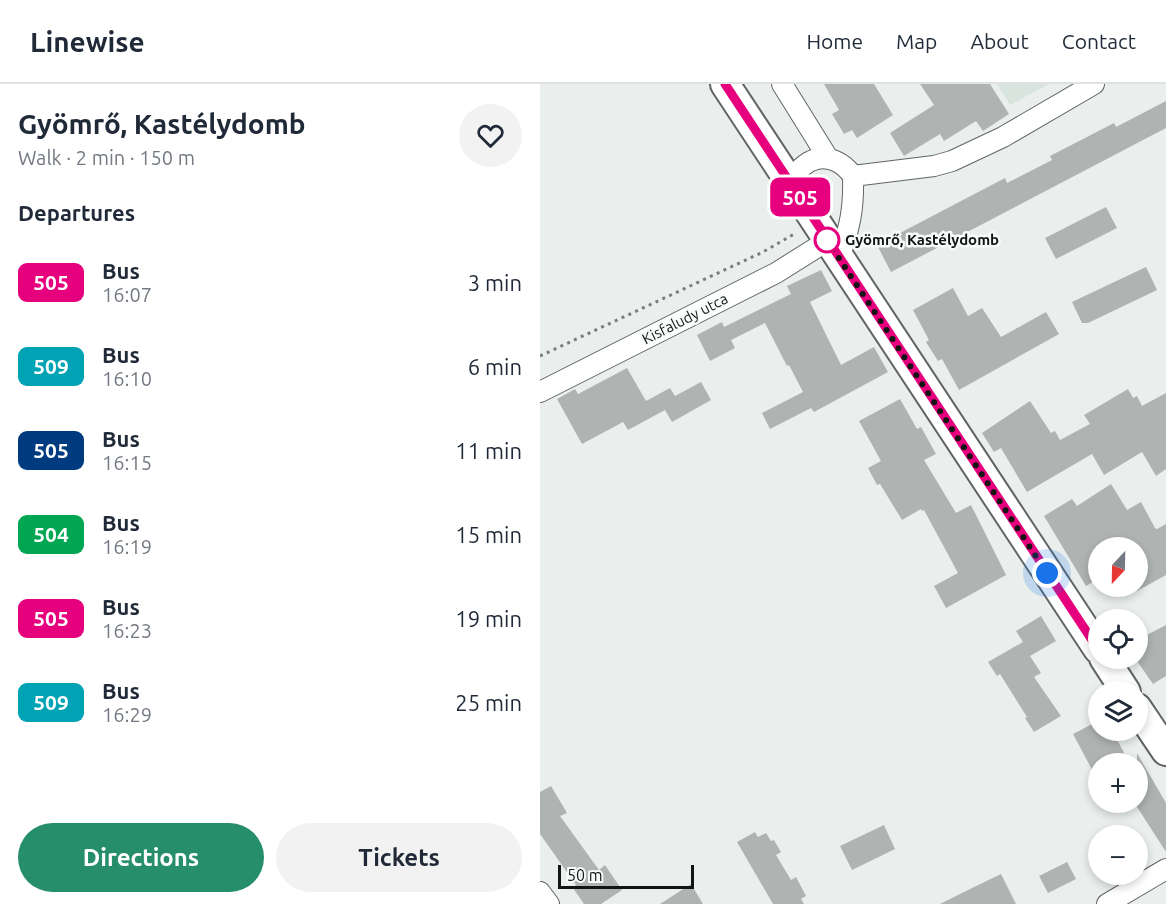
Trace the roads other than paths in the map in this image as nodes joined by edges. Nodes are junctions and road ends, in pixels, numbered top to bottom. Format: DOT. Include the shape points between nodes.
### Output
graph roads {
  1 [pos="725,84"];
  2 [pos="782,84"];
  3 [pos="1094,84"];
  4 [pos="828,158"];
  5 [pos="784,174"];
  6 [pos="854,176"];
  7 [pos="827,240"];
  8 [pos="540,392"];
  9 [pos="1088,634"];
  10 [pos="1148,724"];
  11 [pos="1166,751"];
  12 [pos="1166,869"];
  13 [pos="540,892"];
  14 [pos="549,904"];
  15 [pos="1107,904"];
  1 -- 5 [label="main road"];
  2 -- 4 [label="street"];
  3 -- 6 [label="street" via="1003,137 952,161"];
  4 -- 5 [label="street"];
  4 -- 6 [label="street"];
  5 -- 7 [label="main road"];
  6 -- 7 [label="street" via="850,230"];
  7 -- 8 [label="street, Kisfaludy utca" via="776,273"];
  7 -- 9 [label="main road"];
  10 -- 11 [label="main road"];
  12 -- 15 [label="street"];
  13 -- 14 [label="street"];
}
